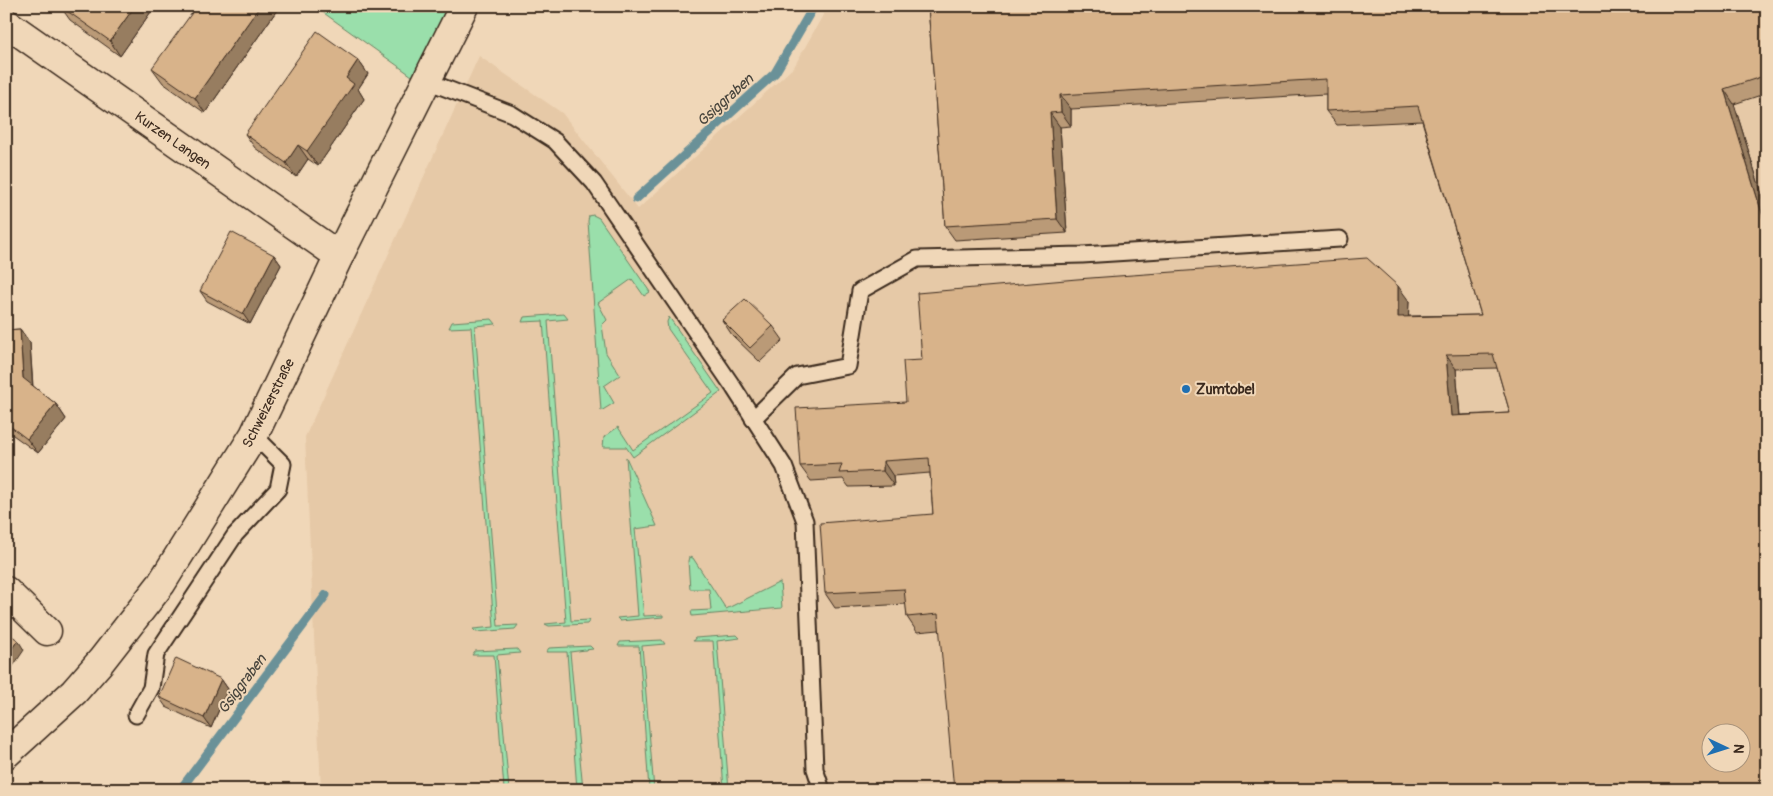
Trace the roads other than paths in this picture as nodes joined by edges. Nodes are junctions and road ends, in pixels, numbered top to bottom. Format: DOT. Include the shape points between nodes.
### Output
graph roads {
  1 [pos="464,6"];
  2 [pos="6,23"];
  3 [pos="427,81"];
  4 [pos="1340,239"];
  5 [pos="339,256"];
  6 [pos="753,419"];
  7 [pos="254,435"];
  8 [pos="6,591"];
  9 [pos="47,631"];
  10 [pos="136,715"];
  11 [pos="6,754"];
  12 [pos="822,790"];
  1 -- 3 [label="street, Schweizerstraße"];
  2 -- 5 [label="street, Kurzen Langen"];
  3 -- 5 [label="street, Schweizerstraße"];
  3 -- 6 [label="lane" via="512,114 555,141 568,154 594,183"];
  4 -- 6 [label="lane" via="1082,255 917,259 860,291 848,366 797,376"];
  5 -- 7 [label="street, Schweizerstraße"];
  6 -- 12 [label="lane" via="784,466 805,520 815,769"];
  7 -- 10 [label="lane" via="283,464 278,489 235,535 156,654 151,688"];
  7 -- 11 [label="street, Schweizerstraße" via="160,584 101,661 74,692"];
  8 -- 9 [label="street"];
}
